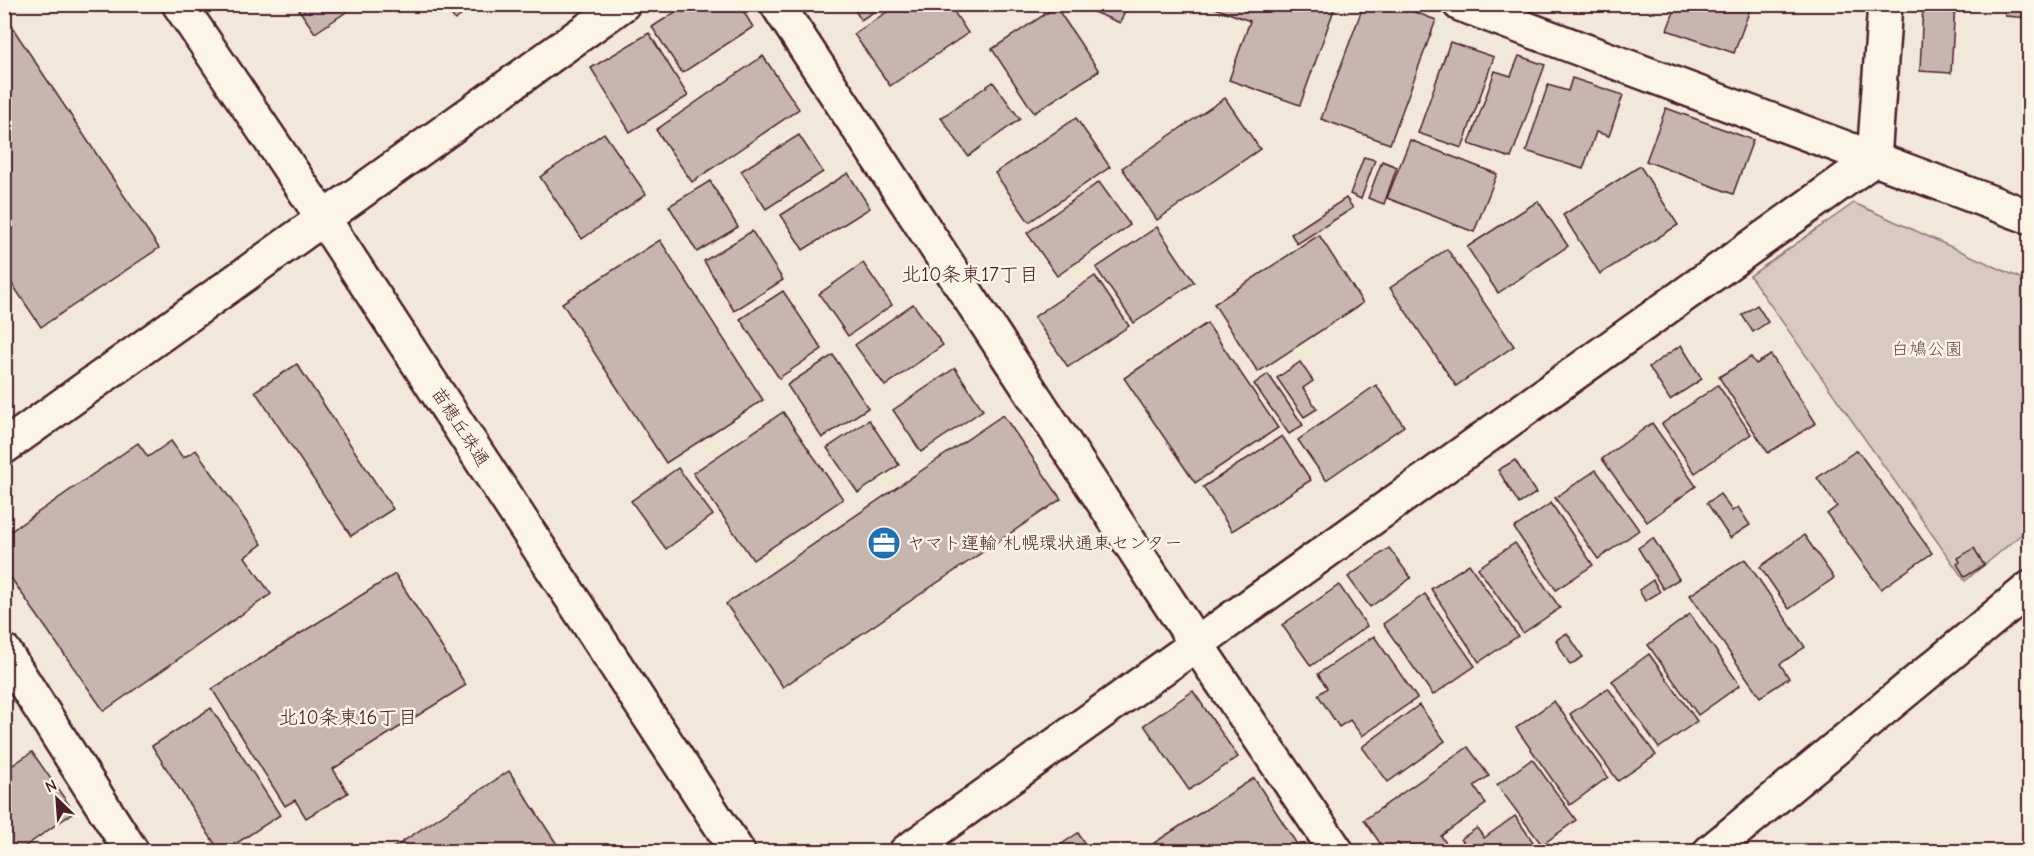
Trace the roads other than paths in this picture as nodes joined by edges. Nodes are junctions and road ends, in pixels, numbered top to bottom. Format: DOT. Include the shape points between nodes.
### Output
graph roads {
  1 [pos="179,4"];
  2 [pos="623,4"];
  3 [pos="777,4"];
  4 [pos="1460,4"];
  5 [pos="1885,4"];
  6 [pos="1874,159"];
  7 [pos="2030,217"];
  8 [pos="323,218"];
  9 [pos="4,447"];
  10 [pos="2030,588"];
  11 [pos="1197,645"];
  12 [pos="4,651"];
  13 [pos="132,852"];
  14 [pos="738,852"];
  15 [pos="906,852"];
  16 [pos="1337,852"];
  17 [pos="1710,852"];
  1 -- 8 [label="street, 苗穂丘珠通"];
  2 -- 8 [label="street"];
  3 -- 11 [label="street"];
  4 -- 6 [label="street"];
  5 -- 6 [label="street"];
  6 -- 7 [label="street"];
  6 -- 11 [label="street"];
  8 -- 9 [label="street"];
  8 -- 14 [label="street, 苗穂丘珠通"];
  10 -- 17 [label="street"];
  11 -- 15 [label="street"];
  11 -- 16 [label="street"];
  12 -- 13 [label="street"];
}
